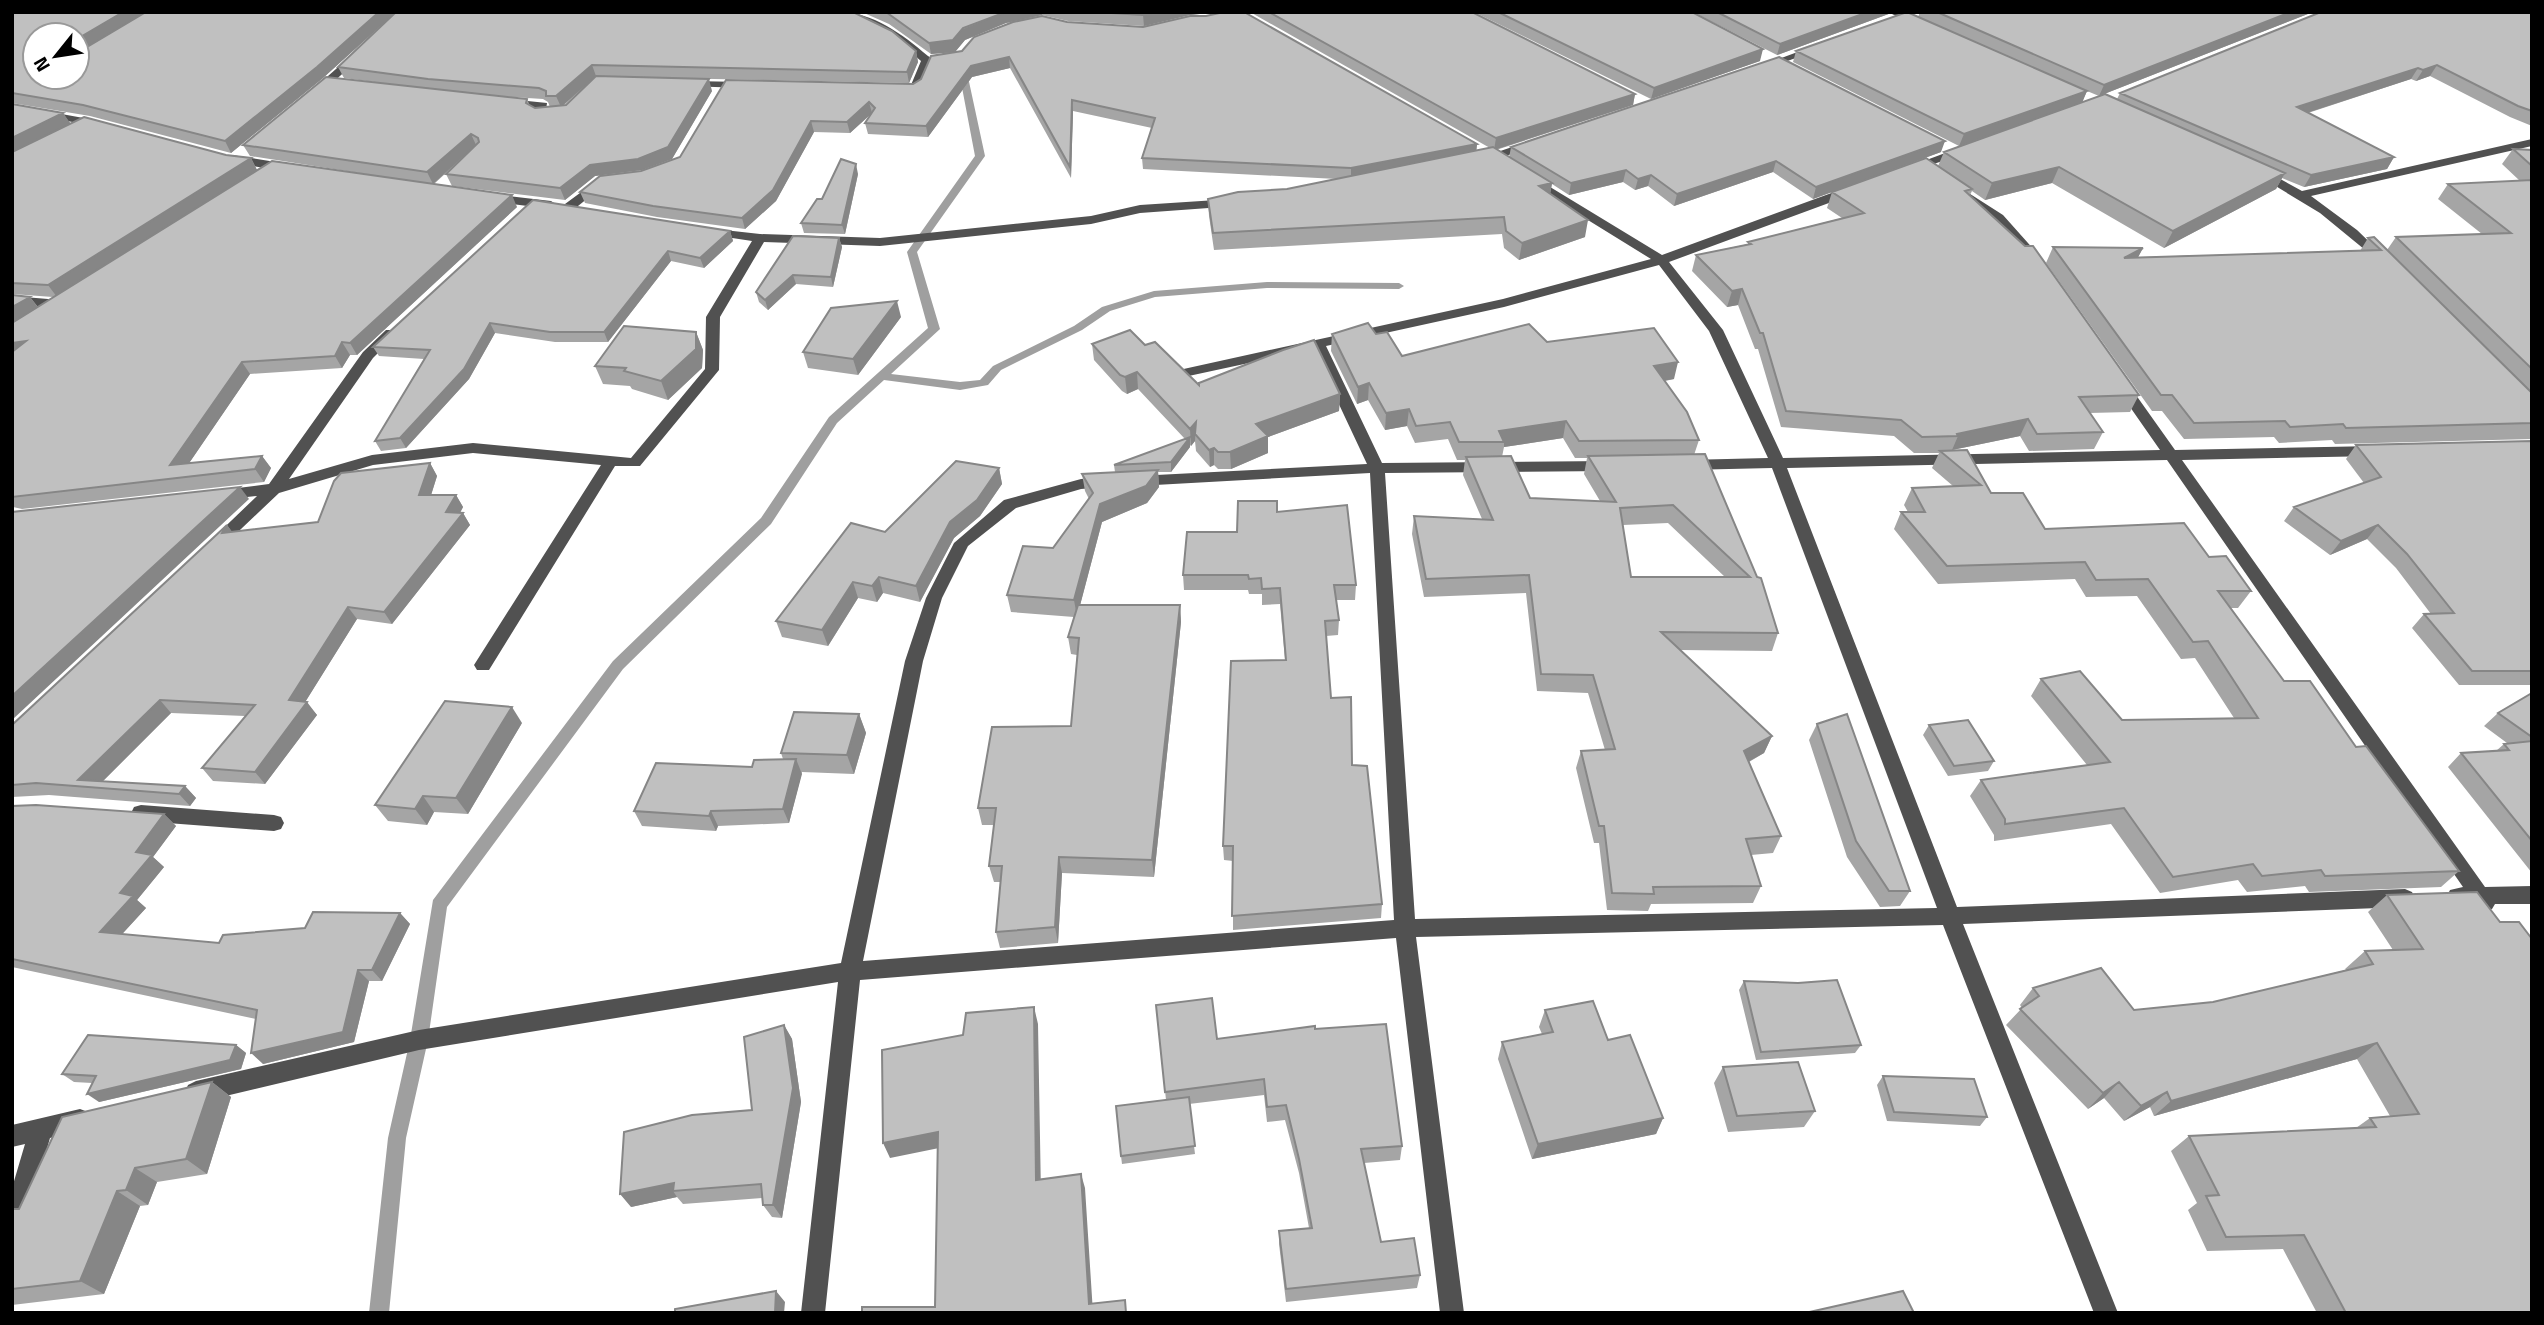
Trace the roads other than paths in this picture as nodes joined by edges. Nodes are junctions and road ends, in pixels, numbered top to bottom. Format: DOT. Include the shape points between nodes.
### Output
graph roads {
  1 [pos="843,12"];
  2 [pos="1917,12"];
  3 [pos="1896,17"];
  4 [pos="1928,28"];
  5 [pos="1830,44"];
  6 [pos="367,47"];
  7 [pos="1774,58"];
  8 [pos="949,59"];
  9 [pos="927,61"];
  10 [pos="1792,67"];
  11 [pos="1754,70"];
  12 [pos="329,82"];
  13 [pos="342,84"];
  14 [pos="673,84"];
  15 [pos="751,85"];
  16 [pos="887,88"];
  17 [pos="308,99"];
  18 [pos="488,100"];
  19 [pos="12,108"];
  20 [pos="565,113"];
  21 [pos="90,122"];
  22 [pos="116,129"];
  23 [pos="68,133"];
  24 [pos="1546,140"];
  25 [pos="2532,142"];
  26 [pos="1469,143"];
  27 [pos="1982,144"];
  28 [pos="1945,147"];
  29 [pos="1957,153"];
  30 [pos="233,156"];
  31 [pos="1493,157"];
  32 [pos="1471,162"];
  33 [pos="277,166"];
  34 [pos="2249,168"];
  35 [pos="304,170"];
  36 [pos="1894,174"];
  37 [pos="254,181"];
  38 [pos="610,181"];
  39 [pos="1868,184"];
  40 [pos="1954,188"];
  41 [pos="2303,194"];
  42 [pos="478,196"];
  43 [pos="1246,202"];
  44 [pos="696,229"];
  45 [pos="760,238"];
  46 [pos="1661,260"];
  47 [pos="2037,264"];
  48 [pos="2389,267"];
  49 [pos="12,300"];
  50 [pos="41,316"];
  51 [pos="399,326"];
  52 [pos="1318,344"];
  53 [pos="1184,373"];
  54 [pos="2116,376"];
  55 [pos="2393,450"];
  56 [pos="2171,455"];
  57 [pos="611,461"];
  58 [pos="1778,464"];
  59 [pos="1667,465"];
  60 [pos="1626,466"];
  61 [pos="1377,468"];
  62 [pos="274,489"];
  63 [pos="208,496"];
  64 [pos="203,555"];
  65 [pos="483,665"];
  66 [pos="128,812"];
  67 [pos="274,823"];
  68 [pos="2480,895"];
  69 [pos="2532,895"];
  70 [pos="1950,916"];
  71 [pos="2495,916"];
  72 [pos="1405,928"];
  73 [pos="850,971"];
  74 [pos="176,1097"];
  75 [pos="95,1116"];
  76 [pos="41,1129"];
  77 [pos="12,1136"];
  78 [pos="12,1229"];
  79 [pos="813,1313"];
  80 [pos="1452,1313"];
  81 [pos="2106,1313"];
  1 -- 9 [label="street" via="915,47"];
  2 -- 3 [label="street"];
  3 -- 4 [label="street"];
  5 -- 7 [label="street"];
  6 -- 12 [label="street"];
  7 -- 10 [label="street"];
  7 -- 11 [label="street"];
  8 -- 9 [label="street"];
  9 -- 16 [label="street" via="915,89"];
  12 -- 13 [label="street"];
  12 -- 17 [label="street"];
  14 -- 15 [label="street" via="721,90"];
  18 -- 20 [label="street" via="543,105 539,114"];
  19 -- 21 [label="street"];
  21 -- 22 [label="street"];
  21 -- 23 [label="street"];
  24 -- 31 [label="street"];
  25 -- 41 [label="street"];
  26 -- 31 [label="street"];
  27 -- 29 [label="street"];
  28 -- 29 [label="street"];
  29 -- 36 [label="street" via="1926,169"];
  30 -- 33 [label="street"];
  31 -- 32 [label="street"];
  31 -- 46 [label="street"];
  33 -- 35 [label="street"];
  33 -- 37 [label="street"];
  34 -- 41 [label="street"];
  38 -- 42 [label="street" via="599,182 576,208 528,208"];
  39 -- 46 [label="street"];
  40 -- 47 [label="street" via="1999,218"];
  41 -- 48 [label="street" via="2351,229"];
  43 -- 45 [label="street" via="1140,209 1091,220 880,242"];
  44 -- 45 [label="street"];
  45 -- 57 [label="street" via="713,317 712,370 635,463"];
  46 -- 52 [label="street" via="1504,303"];
  46 -- 58 [label="street" via="1716,330"];
  49 -- 50 [label="street" via="66,301"];
  51 -- 62 [label="street" via="368,355"];
  52 -- 53 [label="street"];
  52 -- 61 [label="street"];
  54 -- 56 [label="street"];
  55 -- 56 [label="street"];
  56 -- 58 [label="street"];
  56 -- 68 [label="street"];
  57 -- 62 [label="street" via="474,448 372,460"];
  57 -- 65 [label="street"];
  58 -- 59 [label="street"];
  58 -- 70 [label="street"];
  60 -- 61 [label="street"];
  61 -- 72 [label="street"];
  61 -- 73 [label="street" via="1081,484 1010,504 962,543 934,598 914,662"];
  62 -- 63 [label="street"];
  62 -- 64 [label="street"];
  66 -- 67 [label="street"];
  68 -- 69 [label="street"];
  68 -- 70 [label="street"];
  68 -- 71 [label="street"];
  70 -- 72 [label="street"];
  70 -- 81 [label="street"];
  72 -- 73 [label="street"];
  72 -- 80 [label="street"];
  73 -- 74 [label="street" via="419,1040"];
  73 -- 79 [label="street"];
  75 -- 76 [label="street"];
  76 -- 77 [label="street"];
  76 -- 78 [label="street"];
}
